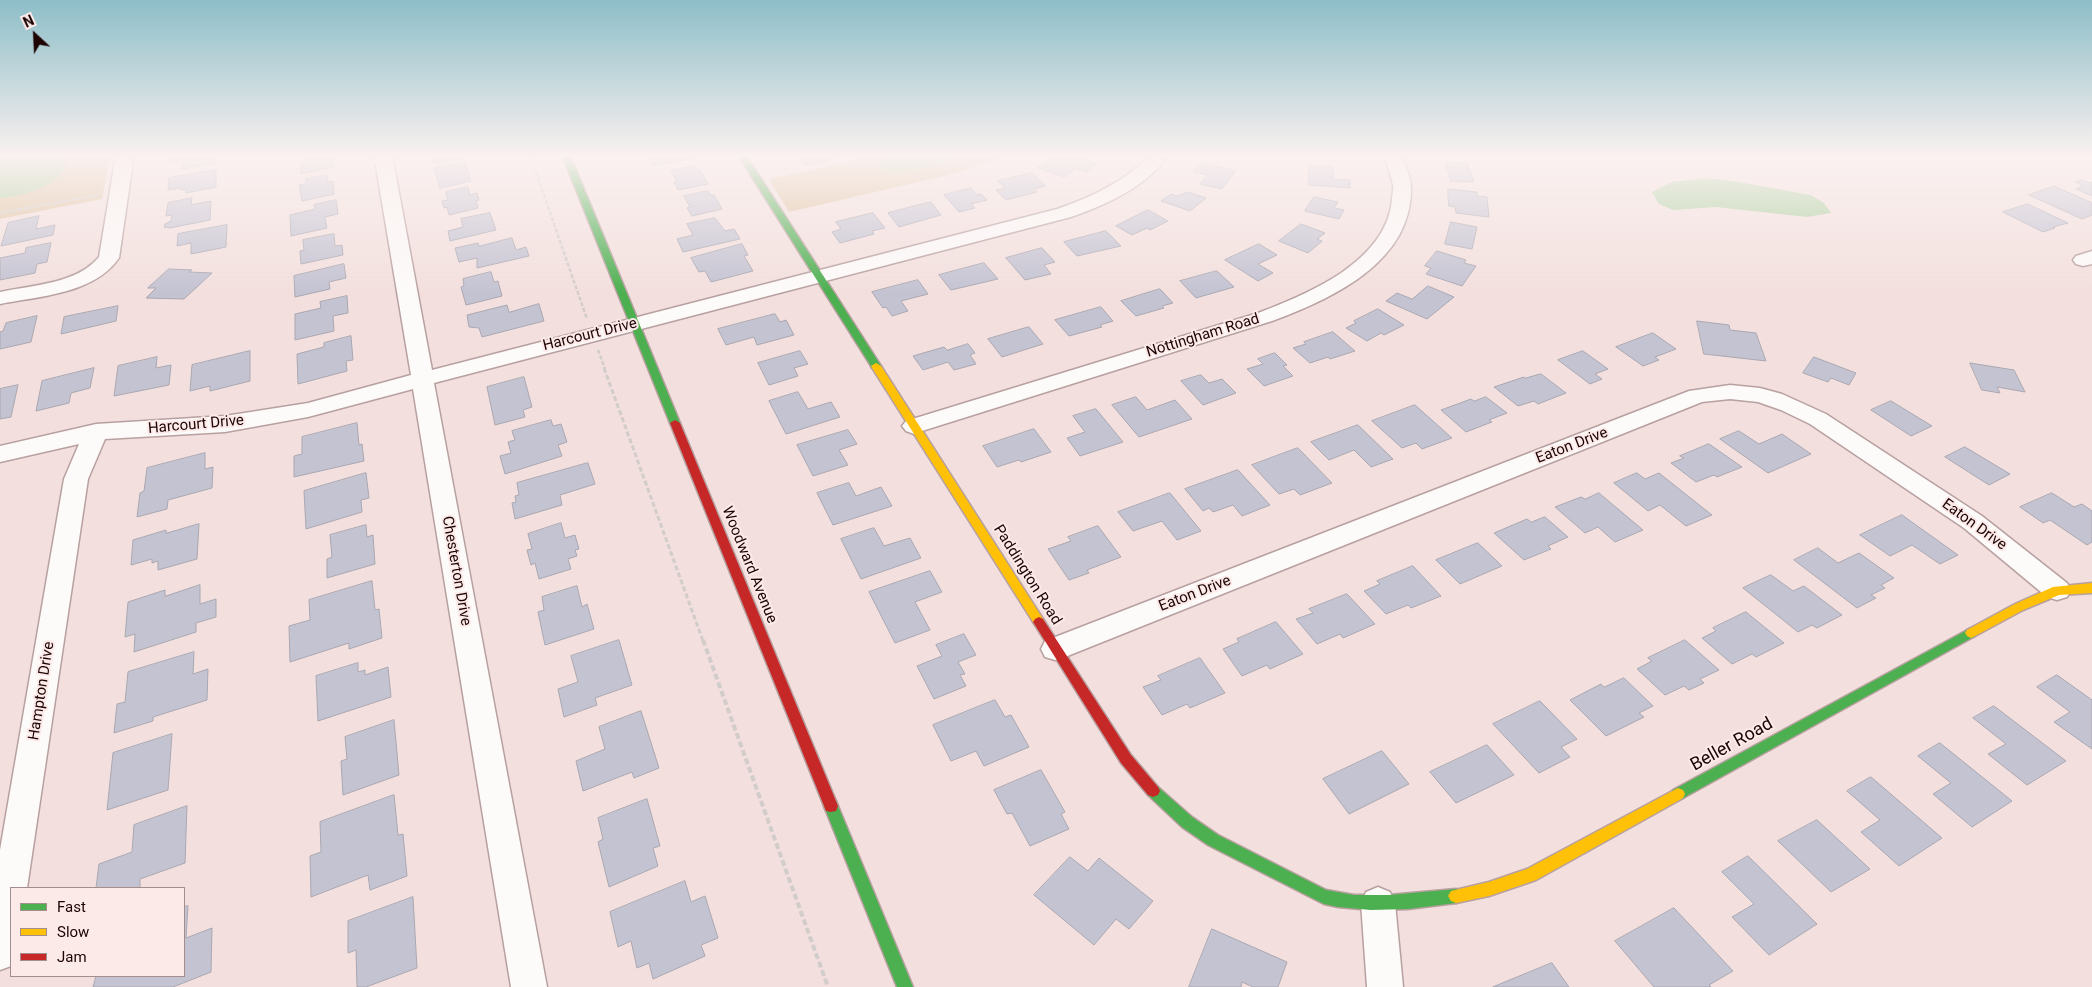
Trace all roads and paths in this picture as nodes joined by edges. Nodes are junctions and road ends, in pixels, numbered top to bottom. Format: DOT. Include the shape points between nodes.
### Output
graph roads {
  1 [pos="59,201"];
  2 [pos="118,201"];
  3 [pos="391,201"];
  4 [pos="546,201"];
  5 [pos="585,201"];
  6 [pos="771,201"];
  7 [pos="1096,201"];
  8 [pos="1402,201"];
  9 [pos="0,213"];
  10 [pos="818,276"];
  11 [pos="0,298"];
  12 [pos="588,323"];
  13 [pos="635,324"];
  14 [pos="598,348"];
  15 [pos="422,380"];
  16 [pos="914,426"];
  17 [pos="96,432"];
  18 [pos="0,454"];
  19 [pos="2092,588"];
  20 [pos="2056,590"];
  21 [pos="1056,649"];
  22 [pos="11,887"];
  23 [pos="10,891"];
  24 [pos="1378,903"];
  25 [pos="0,953"];
  26 [pos="529,987"];
  27 [pos="828,987"];
  28 [pos="905,987"];
  29 [pos="1385,987"];
  1 -- 9 [label="path"];
  2 -- 11 [label="street" via="109,258 105,265 95,273 61,284"];
  3 -- 15 [label="street, Chesterton Drive"];
  4 -- 12 [label="path"];
  5 -- 13 [label="street, Woodward Avenue"];
  6 -- 10 [label="street, Paddington Road"];
  7 -- 10 [label="street, Harcourt Drive" via="1064,214"];
  8 -- 16 [label="street, Nottingham Road" via="1402,212 1377,253 1360,269 1308,301"];
  10 -- 13 [label="street, Harcourt Drive"];
  10 -- 16 [label="street, Paddington Road"];
  13 -- 15 [label="street, Harcourt Drive"];
  13 -- 28 [label="street, Woodward Avenue"];
  14 -- 27 [label="path"];
  15 -- 17 [label="street, Harcourt Drive" via="308,410 264,418 225,424"];
  15 -- 26 [label="street, Chesterton Drive"];
  16 -- 21 [label="street, Paddington Road"];
  17 -- 18 [label="street, Harcourt Drive"];
  17 -- 22 [label="street, Hampton Drive" via="76,479"];
  19 -- 20 [label="street, Beller Road"];
  20 -- 21 [label="street, Eaton Drive" via="1974,522 1818,419 1761,394 1717,392 1688,400"];
  20 -- 24 [label="street, Beller Road" via="2019,607 1531,875 1471,895"];
  21 -- 24 [label="street, Paddington Road" via="1126,759 1174,812 1229,850 1330,899"];
  23 -- 25 [label="street, Hampton Drive"];
  24 -- 29 [label="street"];
}
